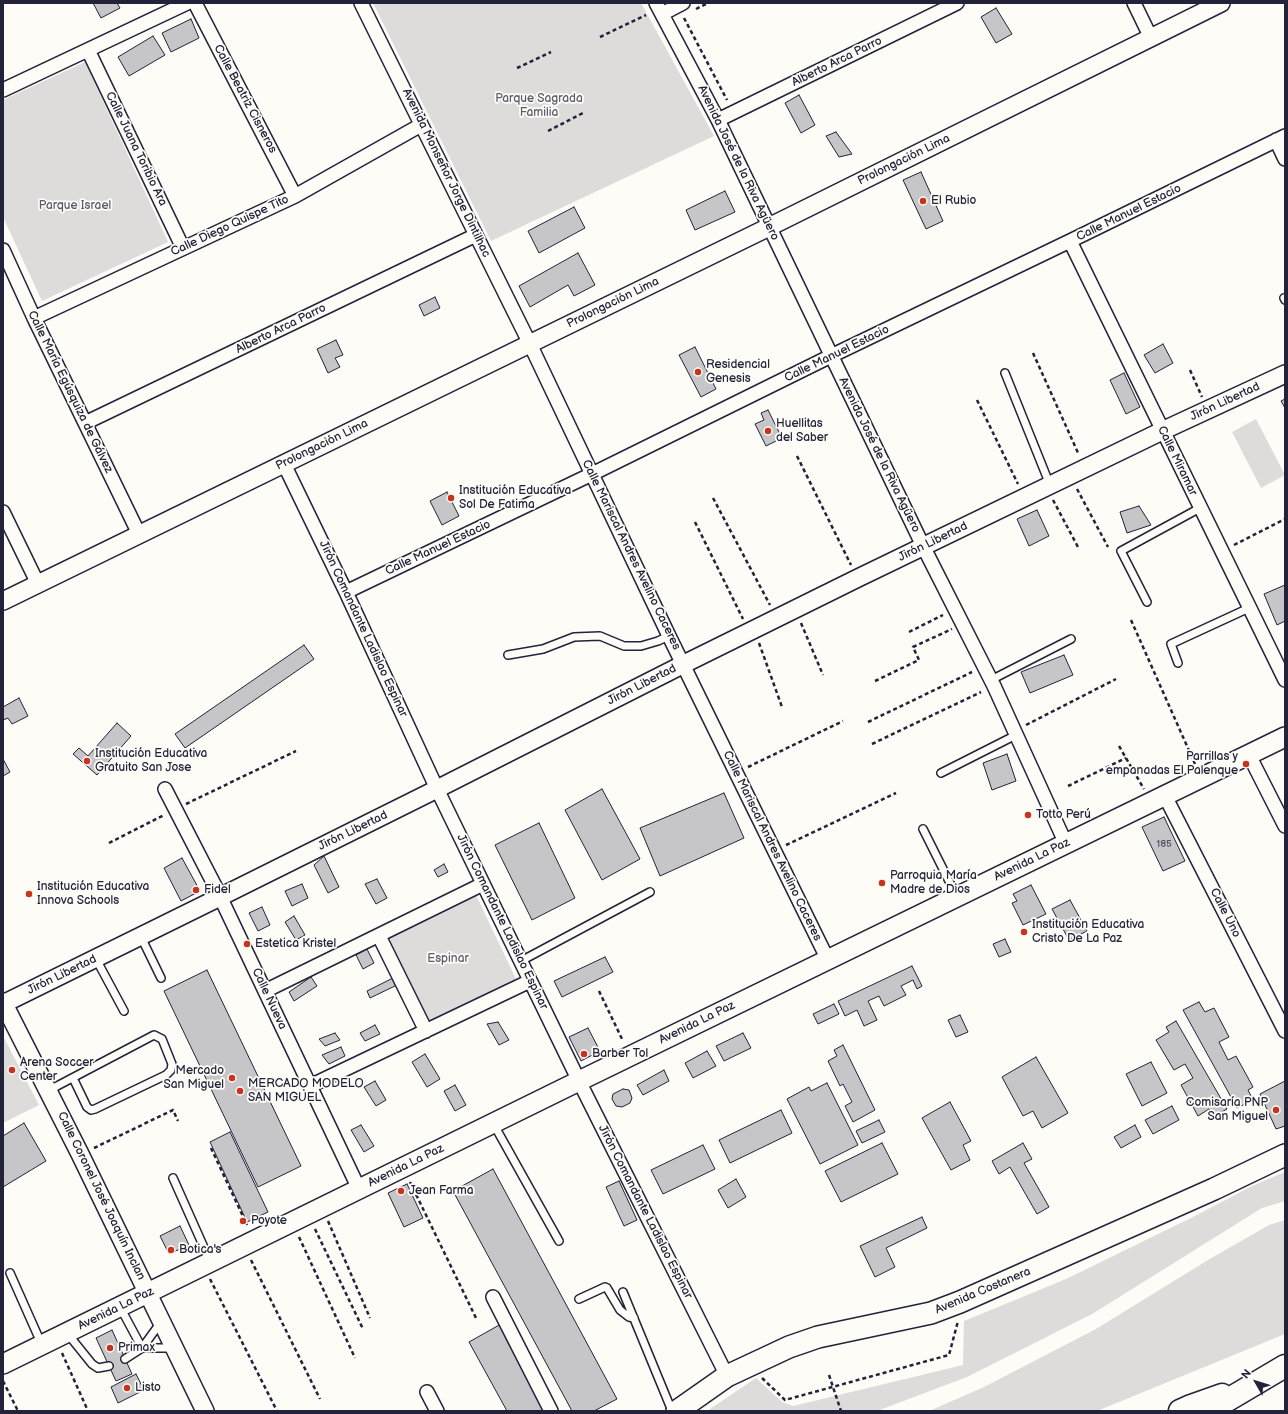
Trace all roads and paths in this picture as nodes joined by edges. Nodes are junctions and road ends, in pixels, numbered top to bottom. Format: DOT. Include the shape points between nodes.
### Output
graph roads {
  1 [pos="187,3"];
  2 [pos="195,3"];
  3 [pos="361,3"];
  4 [pos="957,3"];
  5 [pos="1134,3"];
  6 [pos="1221,3"];
  7 [pos="659,8"];
  8 [pos="683,9"];
  9 [pos="646,15"];
  10 [pos="600,37"];
  11 [pos="1151,38"];
  12 [pos="88,50"];
  13 [pos="551,52"];
  14 [pos="517,68"];
  15 [pos="3,90"];
  16 [pos="728,103"];
  17 [pos="583,113"];
  18 [pos="718,120"];
  19 [pos="421,125"];
  20 [pos="548,131"];
  21 [pos="1280,138"];
  22 [pos="1285,159"];
  23 [pos="295,196"];
  24 [pos="769,227"];
  25 [pos="476,234"];
  26 [pos="1070,241"];
  27 [pos="183,248"];
  28 [pos="3,250"];
  29 [pos="34,318"];
  30 [pos="530,344"];
  31 [pos="1033,353"];
  32 [pos="831,356"];
  33 [pos="1190,370"];
  34 [pos="1005,373"];
  35 [pos="1285,374"];
  36 [pos="977,400"];
  37 [pos="1208,410"];
  38 [pos="85,423"];
  39 [pos="1162,432"];
  40 [pos="797,456"];
  41 [pos="284,464"];
  42 [pos="1078,472"];
  43 [pos="592,474"];
  44 [pos="1048,486"];
  45 [pos="713,498"];
  46 [pos="1025,498"];
  47 [pos="1200,508"];
  48 [pos="3,512"];
  49 [pos="1285,519"];
  50 [pos="695,522"];
  51 [pos="139,534"];
  52 [pos="923,546"];
  53 [pos="1078,547"];
  54 [pos="1108,547"];
  55 [pos="1221,551"];
  56 [pos="858,578"];
  57 [pos="38,584"];
  58 [pos="346,592"];
  59 [pos="3,601"];
  60 [pos="1147,602"];
  61 [pos="1249,608"];
  62 [pos="795,609"];
  63 [pos="955,609"];
  64 [pos="777,618"];
  65 [pos="1131,620"];
  66 [pos="962,624"];
  67 [pos="752,630"];
  68 [pos="910,632"];
  69 [pos="669,636"];
  70 [pos="1071,639"];
  71 [pos="508,655"];
  72 [pos="1178,663"];
  73 [pos="684,664"];
  74 [pos="984,667"];
  75 [pos="822,675"];
  76 [pos="1116,679"];
  77 [pos="1285,680"];
  78 [pos="875,681"];
  79 [pos="992,683"];
  80 [pos="782,707"];
  81 [pos="843,721"];
  82 [pos="868,722"];
  83 [pos="1015,733"];
  84 [pos="1285,737"];
  85 [pos="872,744"];
  86 [pos="1119,746"];
  87 [pos="296,751"];
  88 [pos="1249,755"];
  89 [pos="1126,758"];
  90 [pos="736,772"];
  91 [pos="941,772"];
  92 [pos="1200,777"];
  93 [pos="1068,786"];
  94 [pos="165,789"];
  95 [pos="437,789"];
  96 [pos="896,793"];
  97 [pos="1158,799"];
  98 [pos="175,809"];
  99 [pos="1285,826"];
  100 [pos="923,829"];
  101 [pos="109,843"];
  102 [pos="1066,844"];
  103 [pos="774,851"];
  104 [pos="483,884"];
  105 [pos="650,892"];
  106 [pos="957,897"];
  107 [pos="220,898"];
  108 [pos="141,936"];
  109 [pos="379,936"];
  110 [pos="95,958"];
  111 [pos="828,960"];
  112 [pos="521,961"];
  113 [pos="161,978"];
  114 [pos="530,981"];
  115 [pos="265,991"];
  116 [pos="599,991"];
  117 [pos="3,1003"];
  118 [pos="124,1011"];
  119 [pos="1285,1030"];
  120 [pos="426,1031"];
  121 [pos="630,1056"];
  122 [pos="72,1078"];
  123 [pos="579,1081"];
  124 [pos="310,1086"];
  125 [pos="49,1091"];
  126 [pos="178,1121"];
  127 [pos="493,1123"];
  128 [pos="210,1148"];
  129 [pos="80,1154"];
  130 [pos="1285,1155"];
  131 [pos="403,1168"];
  132 [pos="173,1178"];
  133 [pos="359,1189"];
  134 [pos="315,1211"];
  135 [pos="292,1223"];
  136 [pos="559,1241"];
  137 [pos="249,1244"];
  138 [pos="207,1264"];
  139 [pos="10,1273"];
  140 [pos="624,1292"];
  141 [pos="149,1293"];
  142 [pos="493,1297"];
  143 [pos="579,1299"];
  144 [pos="120,1307"];
  145 [pos="370,1318"];
  146 [pos="476,1318"];
  147 [pos="634,1318"];
  148 [pos="162,1320"];
  149 [pos="363,1329"];
  150 [pos="55,1339"];
  151 [pos="142,1348"];
  152 [pos="175,1348"];
  153 [pos="356,1358"];
  154 [pos="125,1359"];
  155 [pos="3,1364"];
  156 [pos="109,1366"];
  157 [pos="1285,1366"];
  158 [pos="829,1375"];
  159 [pos="727,1376"];
  160 [pos="3,1380"];
  161 [pos="1252,1385"];
  162 [pos="427,1392"];
  163 [pos="320,1399"];
  164 [pos="18,1411"];
  165 [pos="88,1411"];
  166 [pos="205,1411"];
  167 [pos="277,1411"];
  168 [pos="437,1411"];
  169 [pos="551,1411"];
  170 [pos="672,1411"];
  171 [pos="677,1411"];
  172 [pos="841,1411"];
  173 [pos="1180,1411"];
  174 [pos="1209,1411"];
  1 -- 12 [label="street"];
  2 -- 23 [label="street, Calle Beatriz Cisneros"];
  3 -- 19 [label="street, Avenida Monseñor Jorge Dintilhac"];
  4 -- 18 [label="street, Alberto Arca Parro"];
  5 -- 11 [label="street"];
  6 -- 11 [label="street, Prolongación Lima"];
  7 -- 8 [label="street"];
  7 -- 18 [label="street, Avenida José de la Riva Agüero"];
  8 -- 16 [label="path"];
  9 -- 10 [label="path"];
  11 -- 24 [label="street, Prolongación Lima"];
  12 -- 15 [label="street"];
  12 -- 27 [label="street, Calle Juana Toribio Ara"];
  13 -- 14 [label="path"];
  17 -- 20 [label="path"];
  18 -- 24 [label="street, Avenida José de la Riva Agüero"];
  19 -- 23 [label="street, Calle Diego Quispe Tito"];
  19 -- 25 [label="street, Avenida Monseñor Jorge Dintilhac"];
  21 -- 22 [label="street"];
  21 -- 26 [label="street, Calle Manuel Estacio"];
  23 -- 27 [label="street, Calle Diego Quispe Tito"];
  24 -- 30 [label="street, Prolongación Lima"];
  24 -- 32 [label="street, Avenida José de la Riva Agüero"];
  25 -- 30 [label="street, Avenida Monseñor Jorge Dintilhac"];
  25 -- 38 [label="street, Alberto Arca Parro"];
  26 -- 32 [label="street, Calle Manuel Estacio"];
  26 -- 39 [label="street, Calle Miramar"];
  27 -- 29 [label="street, Calle Diego Quispe Tito"];
  28 -- 29 [label="street, Calle María Egúsquiza de Gálvez"];
  29 -- 38 [label="street, Calle María Egúsquiza de Gálvez"];
  30 -- 41 [label="street, Prolongación Lima"];
  30 -- 43 [label="street, Calle Mariscal Andres Avelino Caceres"];
  31 -- 42 [label="path"];
  32 -- 43 [label="street, Calle Manuel Estacio"];
  32 -- 52 [label="street, Avenida José de la Riva Agüero"];
  33 -- 37 [label="path"];
  34 -- 44 [label="lane"];
  35 -- 37 [label="street, Jirón Libertad"];
  36 -- 46 [label="path"];
  37 -- 39 [label="street, Jirón Libertad"];
  38 -- 51 [label="street, Calle María Egúsquiza de Gálvez"];
  39 -- 42 [label="street, Jirón Libertad"];
  39 -- 47 [label="street, Calle Miramar"];
  40 -- 56 [label="path"];
  41 -- 51 [label="street, Prolongación Lima"];
  41 -- 58 [label="street, Jirón Comandante Ladislao Espinar"];
  42 -- 44 [label="street, Jirón Libertad"];
  42 -- 54 [label="path"];
  43 -- 58 [label="street, Calle Manuel Estacio"];
  43 -- 69 [label="street, Calle Mariscal Andres Avelino Caceres"];
  44 -- 46 [label="street, Jirón Libertad"];
  44 -- 53 [label="path"];
  45 -- 64 [label="path"];
  46 -- 52 [label="street, Jirón Libertad"];
  47 -- 55 [label="street, Calle Miramar"];
  47 -- 60 [label="lane" via="1121,551"];
  48 -- 57 [label="street"];
  49 -- 55 [label="path"];
  50 -- 67 [label="path"];
  51 -- 57 [label="street, Prolongación Lima"];
  52 -- 56 [label="street, Jirón Libertad"];
  52 -- 63 [label="street, Avenida José de la Riva Agüero"];
  55 -- 61 [label="street, Calle Miramar"];
  56 -- 62 [label="street, Jirón Libertad"];
  57 -- 59 [label="street, Prolongación Lima"];
  58 -- 95 [label="street, Jirón Comandante Ladislao Espinar"];
  61 -- 72 [label="lane" via="1171,644"];
  61 -- 77 [label="street, Calle Miramar"];
  62 -- 64 [label="street, Jirón Libertad"];
  62 -- 75 [label="path"];
  63 -- 66 [label="street, Avenida José de la Riva Agüero"];
  63 -- 68 [label="path"];
  64 -- 67 [label="street, Jirón Libertad"];
  65 -- 92 [label="path"];
  66 -- 74 [label="street, Avenida José de la Riva Agüero"];
  66 -- 78 [label="path" via="913,647 919,660"];
  67 -- 73 [label="street, Jirón Libertad"];
  67 -- 80 [label="path"];
  69 -- 71 [label="lane" via="641,646 624,646 600,636 574,637 543,649"];
  69 -- 73 [label="street, Calle Mariscal Andres Avelino Caceres"];
  70 -- 79 [label="lane"];
  73 -- 90 [label="street, Calle Mariscal Andres Avelino Caceres"];
  73 -- 95 [label="street, Jirón Libertad"];
  74 -- 79 [label="street, Avenida José de la Riva Agüero"];
  74 -- 82 [label="path"];
  76 -- 83 [label="path"];
  79 -- 83 [label="street, Avenida José de la Riva Agüero"];
  79 -- 85 [label="path"];
  81 -- 90 [label="path"];
  83 -- 91 [label="lane"];
  83 -- 102 [label="street, Avenida José de la Riva Agüero"];
  84 -- 88 [label="main road, Avenida La Paz"];
  86 -- 89 [label="path"];
  87 -- 98 [label="path"];
  88 -- 92 [label="main road, Avenida La Paz"];
  88 -- 99 [label="street"];
  89 -- 93 [label="path"];
  89 -- 97 [label="path"];
  90 -- 103 [label="street, Calle Mariscal Andres Avelino Caceres"];
  92 -- 97 [label="main road, Avenida La Paz"];
  94 -- 98 [label="street, Calle Nueva"];
  95 -- 104 [label="street, Jirón Comandante Ladislao Espinar"];
  95 -- 107 [label="street, Jirón Libertad"];
  96 -- 103 [label="path"];
  97 -- 102 [label="main road, Avenida La Paz"];
  97 -- 119 [label="street, Calle Uno"];
  98 -- 101 [label="path"];
  98 -- 107 [label="street, Calle Nueva"];
  100 -- 106 [label="lane"];
  102 -- 106 [label="main road, Avenida La Paz"];
  103 -- 111 [label="street, Calle Mariscal Andres Avelino Caceres"];
  104 -- 109 [label="street"];
  104 -- 112 [label="street, Jirón Comandante Ladislao Espinar"];
  105 -- 112 [label="lane"];
  106 -- 111 [label="main road, Avenida La Paz"];
  107 -- 108 [label="street, Jirón Libertad"];
  107 -- 115 [label="street, Calle Nueva"];
  108 -- 110 [label="street, Jirón Libertad"];
  108 -- 113 [label="lane"];
  109 -- 115 [label="street"];
  109 -- 120 [label="street"];
  110 -- 117 [label="street, Jirón Libertad"];
  110 -- 118 [label="lane"];
  111 -- 121 [label="main road, Avenida La Paz"];
  112 -- 114 [label="street, Jirón Comandante Ladislao Espinar"];
  114 -- 120 [label="street"];
  114 -- 123 [label="street, Jirón Comandante Ladislao Espinar"];
  115 -- 124 [label="street, Calle Nueva"];
  116 -- 121 [label="path"];
  117 -- 125 [label="street, Calle Coronel José Joaquín Inclan"];
  120 -- 124 [label="street"];
  121 -- 123 [label="main road, Avenida La Paz"];
  122 -- 122 [label="lane" via="154,1035 162,1039 172,1064 166,1075 91,1110"];
  122 -- 125 [label="lane"];
  123 -- 127 [label="main road, Avenida La Paz"];
  123 -- 159 [label="street, Jirón Comandante Ladislao Espinar"];
  124 -- 133 [label="street, Calle Nueva"];
  125 -- 129 [label="street, Calle Coronel José Joaquín Inclan"];
  126 -- 129 [label="path" via="173,1110"];
  127 -- 131 [label="main road, Avenida La Paz"];
  127 -- 136 [label="lane"];
  128 -- 137 [label="path"];
  129 -- 141 [label="street, Calle Coronel José Joaquín Inclan"];
  130 -- 159 [label="main road, Avenida Costanera" via="960,1302 931,1313 818,1337 789,1347"];
  131 -- 133 [label="main road, Avenida La Paz"];
  131 -- 146 [label="path"];
  132 -- 138 [label="lane"];
  133 -- 134 [label="main road, Avenida La Paz"];
  134 -- 135 [label="main road, Avenida La Paz"];
  134 -- 145 [label="path"];
  134 -- 149 [label="path"];
  135 -- 137 [label="main road, Avenida La Paz"];
  135 -- 153 [label="path"];
  137 -- 138 [label="main road, Avenida La Paz"];
  137 -- 163 [label="path"];
  138 -- 141 [label="main road, Avenida La Paz"];
  138 -- 167 [label="path"];
  139 -- 150 [label="lane"];
  140 -- 147 [label="lane"];
  141 -- 144 [label="main road, Avenida La Paz"];
  141 -- 148 [label="street, Calle Coronel José Joaquín Inclan"];
  142 -- 169 [label="street"];
  143 -- 147 [label="lane" via="605,1287 620,1310"];
  144 -- 150 [label="main road, Avenida La Paz"];
  144 -- 151 [label="lane"];
  147 -- 170 [label="lane"];
  148 -- 151 [label="lane"];
  148 -- 152 [label="street, Calle Coronel José Joaquín Inclan"];
  150 -- 155 [label="main road, Avenida La Paz"];
  150 -- 156 [label="lane" via="98,1368"];
  150 -- 165 [label="path"];
  151 -- 152 [label="lane"];
  151 -- 154 [label="lane"];
  152 -- 166 [label="street, Calle Coronel José Joaquín Inclan"];
  157 -- 161 [label="highway"];
  158 -- 172 [label="path"];
  159 -- 171 [label="main road, Avenida Costanera"];
  160 -- 164 [label="path"];
  161 -- 173 [label="highway"];
  161 -- 174 [label="highway"];
  162 -- 168 [label="street"];
}
